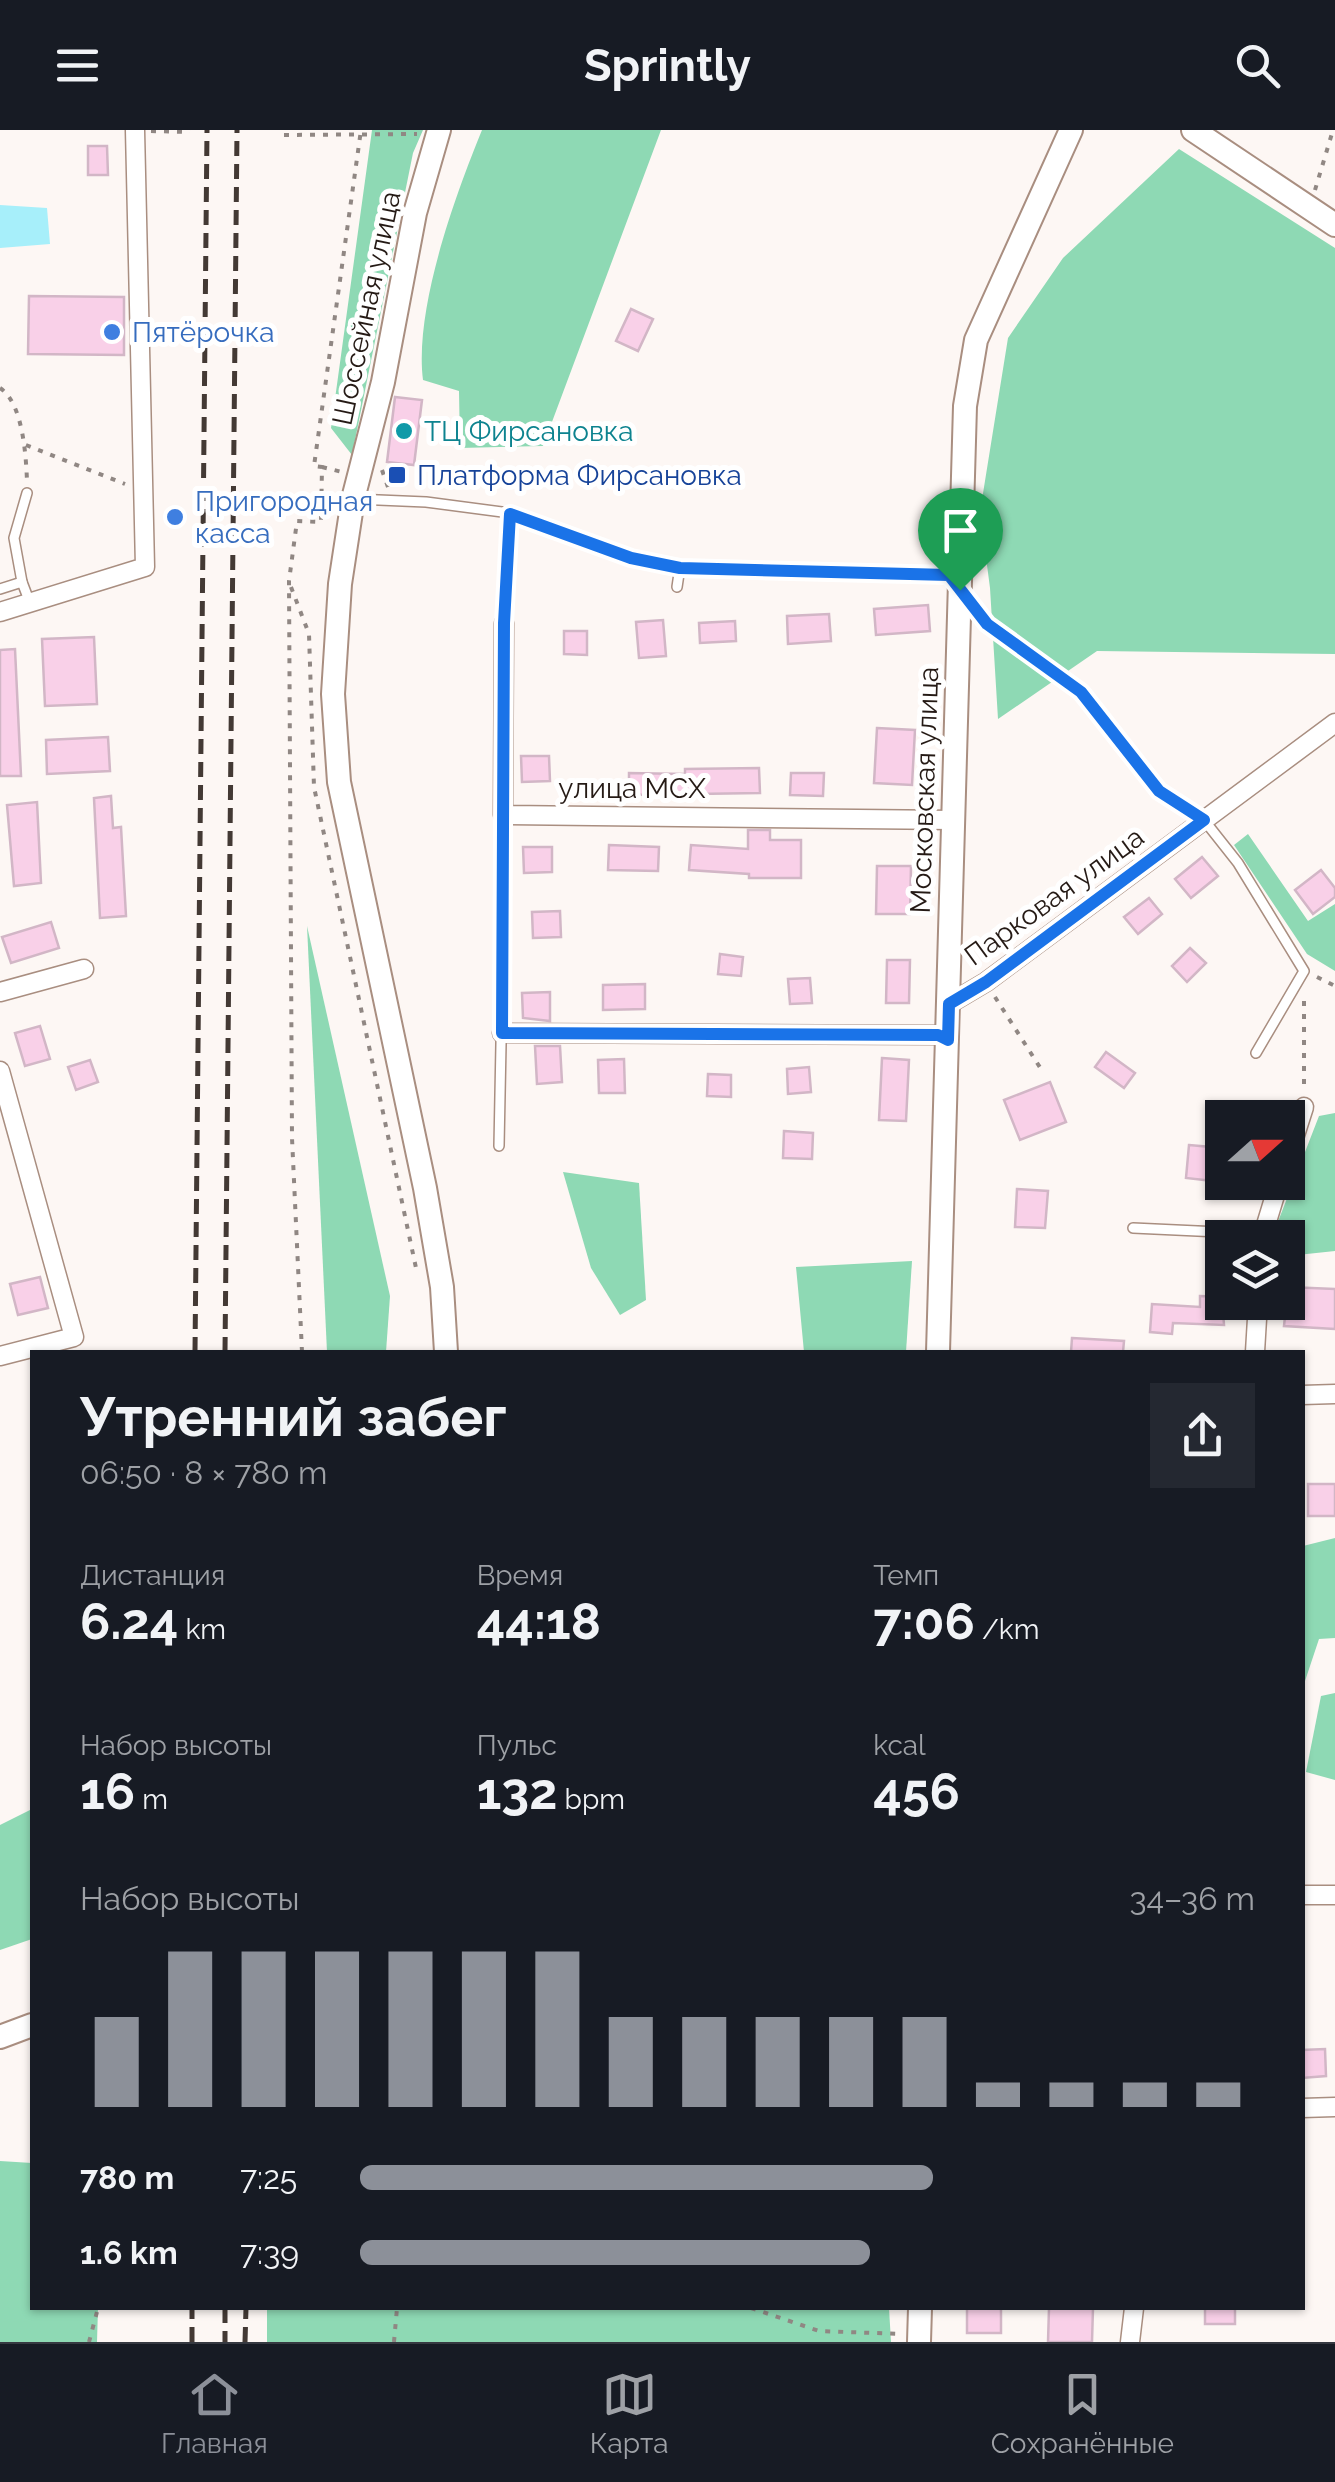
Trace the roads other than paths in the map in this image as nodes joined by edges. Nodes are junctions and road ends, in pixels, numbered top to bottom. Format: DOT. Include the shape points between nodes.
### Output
graph roads {
  1 [pos="135,130"];
  2 [pos="1071,130"];
  3 [pos="1193,130"];
  4 [pos="438,132"];
  5 [pos="1335,225"];
  6 [pos="27,493"];
  7 [pos="354,499"];
  8 [pos="680,568"];
  9 [pos="822,574"];
  10 [pos="22,582"];
  11 [pos="677,587"];
  12 [pos="0,589"];
  13 [pos="30,604"];
  14 [pos="0,612"];
  15 [pos="504,623"];
  16 [pos="1335,722"];
  17 [pos="503,815"];
  18 [pos="953,820"];
  19 [pos="1204,820"];
  20 [pos="502,951"];
  21 [pos="84,969"];
  22 [pos="0,992"];
  23 [pos="502,993"];
  24 [pos="949,1004"];
  25 [pos="502,1033"];
  26 [pos="948,1040"];
  27 [pos="1256,1054"];
  28 [pos="0,1070"];
  29 [pos="499,1146"];
  30 [pos="1133,1228"];
  31 [pos="1205,1232"];
  32 [pos="1257,1320"];
  33 [pos="446,1350"];
  34 [pos="938,1350"];
  35 [pos="1255,1350"];
  36 [pos="0,1356"];
  37 [pos="1335,1394"];
  38 [pos="1305,1395"];
  39 [pos="1305,1895"];
  40 [pos="1335,1895"];
  41 [pos="30,2026"];
  42 [pos="0,2036"];
  43 [pos="1335,2107"];
  44 [pos="1305,2108"];
  45 [pos="920,2310"];
  46 [pos="1134,2310"];
  47 [pos="913,2338"];
  48 [pos="1130,2342"];
  1 -- 13 [label="street" via="145,567"];
  2 -- 18 [label="street, Московская улица" via="976,340 965,406"];
  3 -- 5 [label="street"];
  4 -- 7 [label="street, Шоссейная улица" via="414,213"];
  6 -- 10 [label="lane" via="14,538"];
  7 -- 8 [label="lane" via="510,514 631,558"];
  7 -- 33 [label="street, Шоссейная улица" via="333,694 340,782 425,1188"];
  8 -- 9 [label="lane"];
  8 -- 11 [label="lane"];
  10 -- 12 [label="lane"];
  10 -- 13 [label="lane"];
  13 -- 14 [label="street"];
  15 -- 17 [label="street"];
  16 -- 19 [label="street, Парковая улица"];
  17 -- 18 [label="street, улица МСХ"];
  17 -- 20 [label="lane"];
  18 -- 24 [label="street, Московская улица"];
  19 -- 24 [label="street, Парковая улица"];
  19 -- 27 [label="lane" via="1304,971"];
  21 -- 22 [label="street"];
  23 -- 25 [label="lane"];
  24 -- 26 [label="street, Московская улица"];
  25 -- 26 [label="street"];
  25 -- 29 [label="lane"];
  26 -- 34 [label="street, Московская улица"];
  28 -- 36 [label="street" via="74,1337"];
  30 -- 31 [label="lane"];
  32 -- 35 [label="street"];
  37 -- 38 [label="street"];
  39 -- 40 [label="street"];
  41 -- 42 [label="street"];
  43 -- 44 [label="street"];
  45 -- 47 [label="street"];
  46 -- 48 [label="street"];
}
